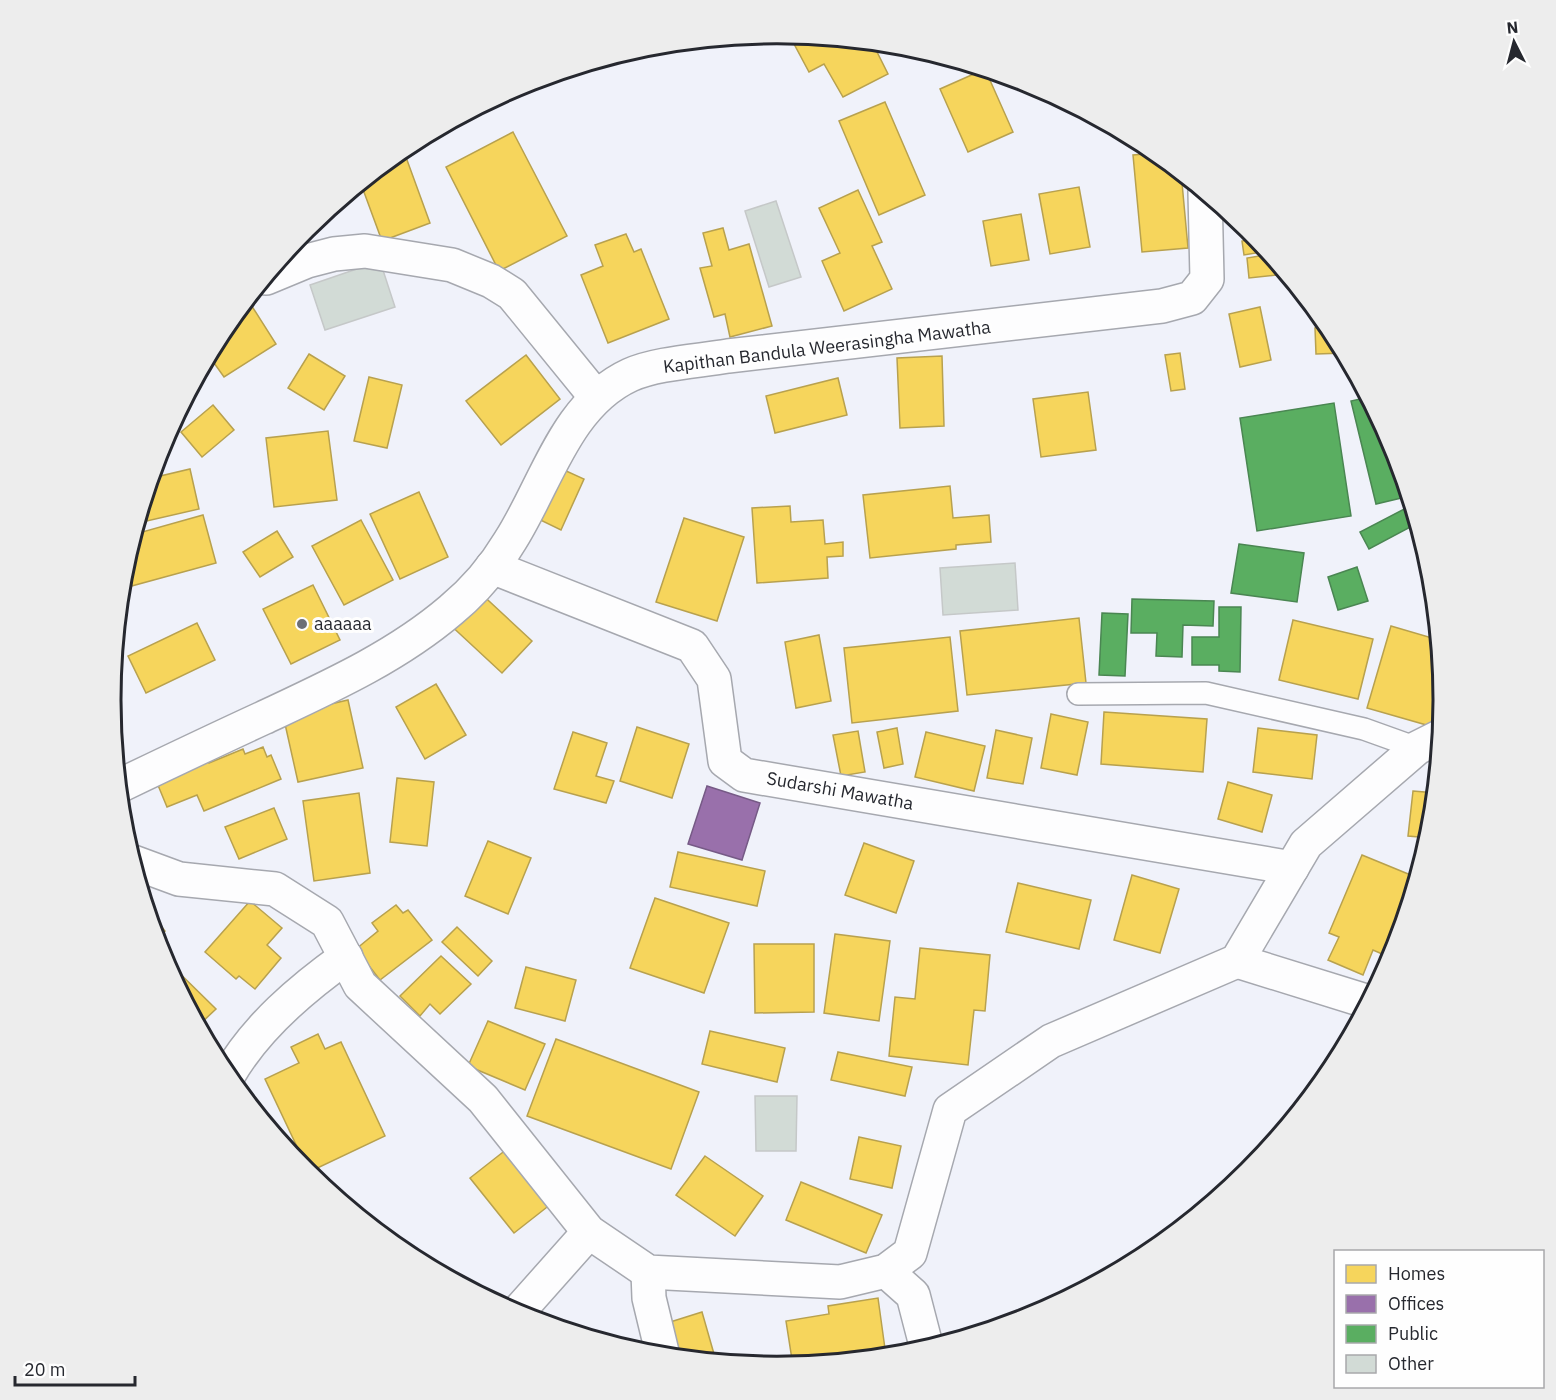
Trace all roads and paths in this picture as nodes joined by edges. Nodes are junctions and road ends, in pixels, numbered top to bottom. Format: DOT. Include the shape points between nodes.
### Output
graph roads {
  1 [pos="1205,201"];
  2 [pos="280,272"];
  3 [pos="596,397"];
  4 [pos="492,567"];
  5 [pos="1078,694"];
  6 [pos="1429,742"];
  7 [pos="127,783"];
  8 [pos="143,865"];
  9 [pos="1292,868"];
  10 [pos="346,957"];
  11 [pos="1237,961"];
  12 [pos="1362,1000"];
  13 [pos="233,1067"];
  14 [pos="588,1232"];
  15 [pos="886,1271"];
  16 [pos="648,1272"];
  17 [pos="524,1305"];
  18 [pos="925,1340"];
  19 [pos="661,1346"];
  1 -- 3 [label="street, Kapithan Bandula Weerasingha Mawatha" via="1207,279 1192,298 1162,306 676,364 631,375"];
  2 -- 3 [label="street" via="333,254 365,251 452,265 512,294"];
  3 -- 4 [label="street, Kapithan Bandula Weerasingha Mawatha" via="556,454 511,540"];
  4 -- 7 [label="street, Kapithan Bandula Weerasingha Mawatha" via="453,609 407,644 356,673"];
  4 -- 9 [label="street, Sudarshi Mawatha" via="692,646 714,679 725,761 744,775"];
  5 -- 6 [label="lane" via="1206,693"];
  6 -- 9 [label="street" via="1306,844"];
  8 -- 10 [label="street" via="178,879 275,889 327,922"];
  9 -- 11 [label="street"];
  10 -- 13 [label="street" via="303,988"];
  10 -- 14 [label="street" via="360,985 483,1099"];
  11 -- 12 [label="street"];
  11 -- 15 [label="street" via="1051,1041 951,1110 910,1253"];
  14 -- 16 [label="street"];
  14 -- 17 [label="street"];
  15 -- 16 [label="street" via="840,1282"];
  15 -- 18 [label="street" via="913,1295"];
  16 -- 19 [label="street" via="649,1298"];
}
